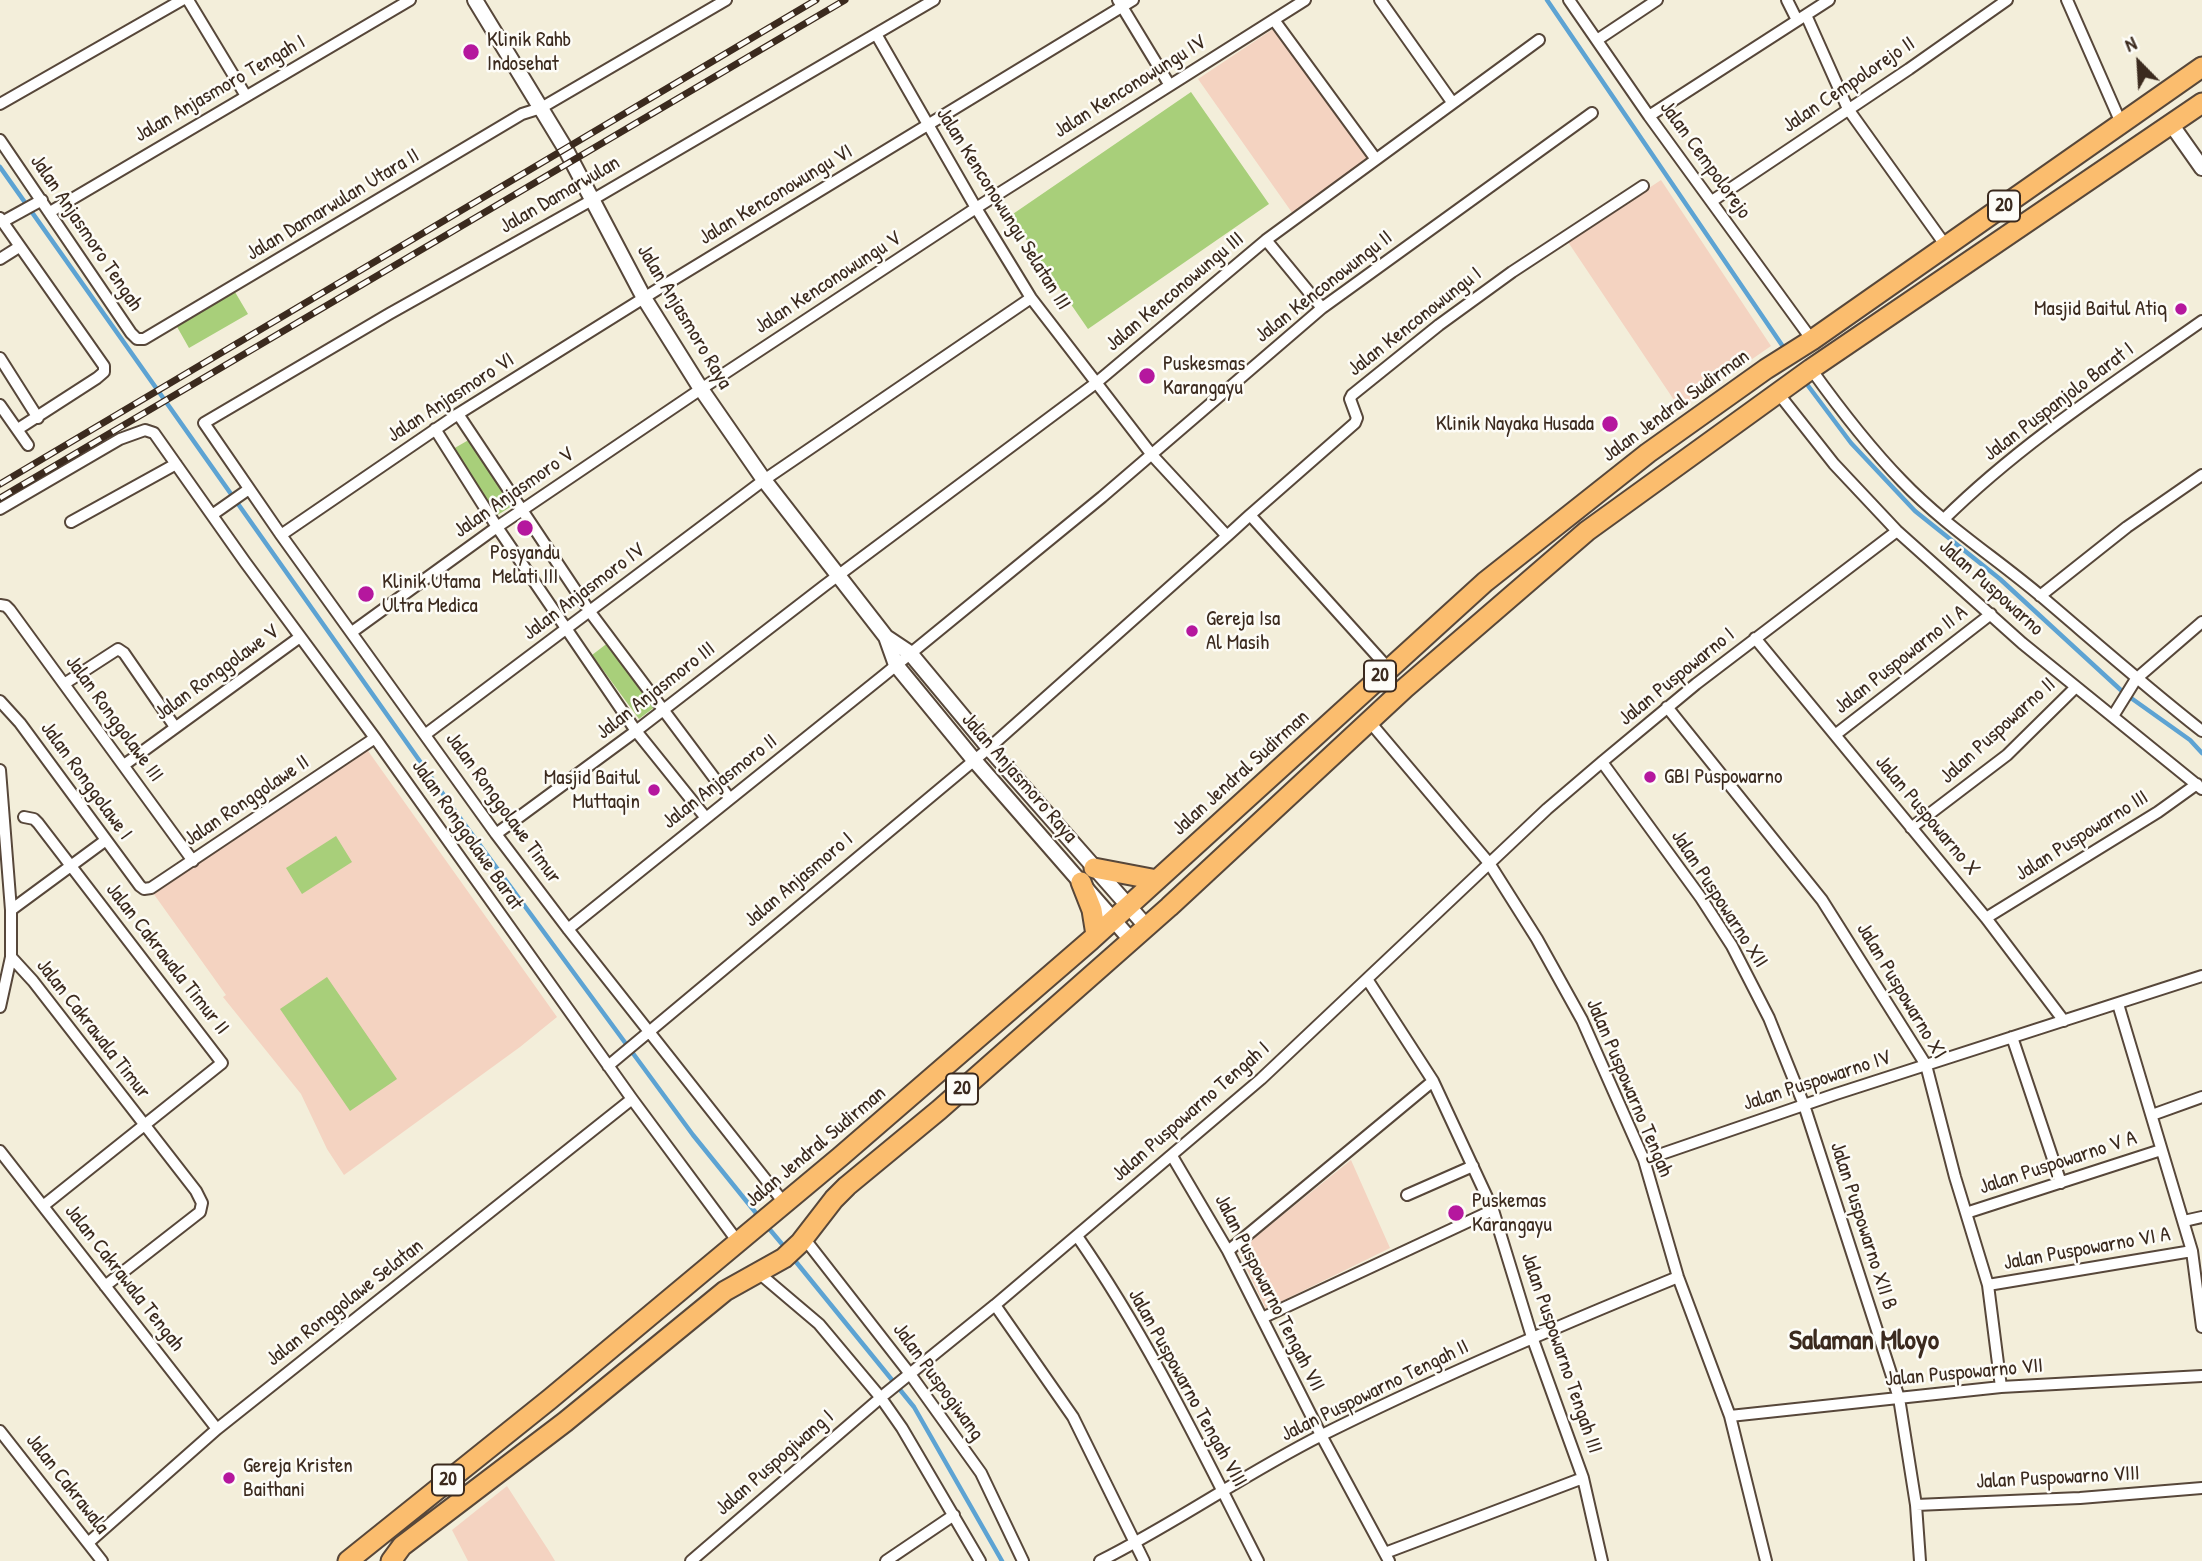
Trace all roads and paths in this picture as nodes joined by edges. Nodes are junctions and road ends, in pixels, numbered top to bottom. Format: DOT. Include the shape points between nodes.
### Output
graph roads {
  1 [pos="182,0"];
  2 [pos="188,0"];
  3 [pos="410,0"];
  4 [pos="475,0"];
  5 [pos="726,0"];
  6 [pos="934,0"];
  7 [pos="1133,0"];
  8 [pos="1305,0"];
  9 [pos="1380,0"];
  10 [pos="1569,0"];
  11 [pos="1657,0"];
  12 [pos="1787,0"];
  13 [pos="2007,0"];
  14 [pos="2067,0"];
  15 [pos="1821,2"];
  16 [pos="169,3"];
  17 [pos="1120,3"];
  18 [pos="1801,17"];
  19 [pos="1274,20"];
  20 [pos="876,34"];
  21 [pos="1539,40"];
  22 [pos="1597,40"];
  23 [pos="2202,67"];
  24 [pos="1169,84"];
  25 [pos="246,96"];
  26 [pos="1452,102"];
  27 [pos="2202,103"];
  28 [pos="0,104"];
  29 [pos="541,108"];
  30 [pos="1849,109"];
  31 [pos="1592,113"];
  32 [pos="1649,116"];
  33 [pos="2121,122"];
  34 [pos="928,124"];
  35 [pos="2171,124"];
  36 [pos="0,140"];
  37 [pos="1375,158"];
  38 [pos="2202,168"];
  39 [pos="1643,186"];
  40 [pos="41,200"];
  41 [pos="592,200"];
  42 [pos="1712,201"];
  43 [pos="976,208"];
  44 [pos="50,212"];
  45 [pos="1,220"];
  46 [pos="1266,240"];
  47 [pos="1946,246"];
  48 [pos="19,247"];
  49 [pos="0,258"];
  50 [pos="644,298"];
  51 [pos="1031,298"];
  52 [pos="1322,308"];
  53 [pos="2202,321"];
  54 [pos="146,338"];
  55 [pos="1809,342"];
  56 [pos="0,358"];
  57 [pos="1809,370"];
  58 [pos="1096,383"];
  59 [pos="701,389"];
  60 [pos="1780,391"];
  61 [pos="0,405"];
  62 [pos="458,414"];
  63 [pos="38,418"];
  64 [pos="204,423"];
  65 [pos="18,429"];
  66 [pos="435,429"];
  67 [pos="28,445"];
  68 [pos="1152,455"];
  69 [pos="176,464"];
  70 [pos="2202,475"];
  71 [pos="764,480"];
  72 [pos="246,491"];
  73 [pos="0,509"];
  74 [pos="524,510"];
  75 [pos="214,514"];
  76 [pos="1250,515"];
  77 [pos="1944,519"];
  78 [pos="71,522"];
  79 [pos="497,527"];
  80 [pos="1897,531"];
  81 [pos="281,535"];
  82 [pos="1227,536"];
  83 [pos="837,576"];
  84 [pos="2040,596"];
  85 [pos="0,605"];
  86 [pos="590,611"];
  87 [pos="1991,614"];
  88 [pos="2202,622"];
  89 [pos="566,630"];
  90 [pos="352,632"];
  91 [pos="300,637"];
  92 [pos="886,637"];
  93 [pos="1755,638"];
  94 [pos="910,653"];
  95 [pos="896,665"];
  96 [pos="1388,668"];
  97 [pos="2136,679"];
  98 [pos="64,684"];
  99 [pos="2076,687"];
  100 [pos="0,701"];
  101 [pos="1667,707"];
  102 [pos="663,710"];
  103 [pos="2113,716"];
  104 [pos="1369,721"];
  105 [pos="176,727"];
  106 [pos="2202,730"];
  107 [pos="636,731"];
  108 [pos="426,734"];
  109 [pos="1835,736"];
  110 [pos="375,738"];
  111 [pos="989,748"];
  112 [pos="974,760"];
  113 [pos="1602,762"];
  114 [pos="124,765"];
  115 [pos="0,770"];
  116 [pos="2199,787"];
  117 [pos="730,799"];
  118 [pos="24,817"];
  119 [pos="706,818"];
  120 [pos="1911,828"];
  121 [pos="496,834"];
  122 [pos="106,840"];
  123 [pos="193,861"];
  124 [pos="1489,863"];
  125 [pos="70,867"];
  126 [pos="1087,875"];
  127 [pos="1157,880"];
  128 [pos="140,886"];
  129 [pos="1128,905"];
  130 [pos="11,911"];
  131 [pos="1113,919"];
  132 [pos="1986,919"];
  133 [pos="1146,926"];
  134 [pos="568,929"];
  135 [pos="1096,935"];
  136 [pos="1130,940"];
  137 [pos="11,957"];
  138 [pos="2202,976"];
  139 [pos="1367,979"];
  140 [pos="2118,1004"];
  141 [pos="0,1007"];
  142 [pos="2064,1021"];
  143 [pos="645,1034"];
  144 [pos="2012,1037"];
  145 [pos="611,1063"];
  146 [pos="1926,1065"];
  147 [pos="1433,1082"];
  148 [pos="2202,1097"];
  149 [pos="632,1099"];
  150 [pos="1804,1105"];
  151 [pos="2152,1115"];
  152 [pos="144,1125"];
  153 [pos="2161,1150"];
  154 [pos="0,1151"];
  155 [pos="1172,1156"];
  156 [pos="1644,1160"];
  157 [pos="1473,1166"];
  158 [pos="2061,1183"];
  159 [pos="1407,1195"];
  160 [pos="43,1206"];
  161 [pos="779,1209"];
  162 [pos="1493,1210"];
  163 [pos="1966,1213"];
  164 [pos="2202,1217"];
  165 [pos="2184,1221"];
  166 [pos="1077,1236"];
  167 [pos="741,1240"];
  168 [pos="802,1240"];
  169 [pos="1228,1251"];
  170 [pos="2192,1251"];
  171 [pos="764,1271"];
  172 [pos="1678,1277"];
  173 [pos="1988,1285"];
  174 [pos="105,1286"];
  175 [pos="995,1305"];
  176 [pos="1262,1318"];
  177 [pos="2202,1327"];
  178 [pos="1532,1337"];
  179 [pos="908,1375"];
  180 [pos="2202,1376"];
  181 [pos="2001,1387"];
  182 [pos="883,1396"];
  183 [pos="1899,1398"];
  184 [pos="1730,1416"];
  185 [pos="217,1429"];
  186 [pos="1321,1435"];
  187 [pos="3,1439"];
  188 [pos="1583,1478"];
  189 [pos="2202,1488"];
  190 [pos="1222,1490"];
  191 [pos="1916,1505"];
  192 [pos="954,1515"];
  193 [pos="88,1543"];
  194 [pos="1135,1543"];
  195 [pos="396,1554"];
  196 [pos="1387,1557"];
  197 [pos="694,1560"];
  198 [pos="102,1561"];
  199 [pos="348,1561"];
  200 [pos="383,1561"];
  201 [pos="886,1561"];
  202 [pos="980,1561"];
  203 [pos="1023,1561"];
  204 [pos="1100,1561"];
  205 [pos="1144,1561"];
  206 [pos="1258,1561"];
  207 [pos="1602,1561"];
  208 [pos="1766,1561"];
  209 [pos="1920,1561"];
  1 -- 16 [label="street"];
  2 -- 25 [label="street"];
  3 -- 25 [label="street, Jalan Anjasmoro Tengah I"];
  4 -- 29 [label="street, Jalan Anjasmoro Raya"];
  5 -- 29 [label="street, Jalan Damarwulan Utara II"];
  6 -- 20 [label="street, Jalan Damarwulan"];
  7 -- 17 [label="street"];
  8 -- 19 [label="street, Jalan Kenconowungu IV"];
  9 -- 26 [label="street"];
  10 -- 22 [label="street, Jalan Cempolorejo"];
  11 -- 22 [label="street"];
  12 -- 18 [label="street"];
  13 -- 30 [label="street, Jalan Cempolorejo II"];
  14 -- 33 [label="street"];
  15 -- 18 [label="street"];
  16 -- 28 [label="street"];
  17 -- 24 [label="street"];
  17 -- 34 [label="street"];
  18 -- 30 [label="street"];
  18 -- 32 [label="street"];
  19 -- 24 [label="street, Jalan Kenconowungu IV"];
  19 -- 37 [label="street"];
  20 -- 34 [label="street, Jalan Kenconowungu Selatan III"];
  20 -- 41 [label="street, Jalan Damarwulan"];
  21 -- 26 [label="street, Jalan Kenconowungu III"];
  22 -- 32 [label="street, Jalan Cempolorejo"];
  23 -- 33 [label="highway, Jalan Jendral Sudirman / 20"];
  24 -- 43 [label="street, Jalan Kenconowungu IV"];
  25 -- 44 [label="street, Jalan Anjasmoro Tengah I"];
  26 -- 37 [label="street, Jalan Kenconowungu III"];
  27 -- 35 [label="highway, 20"];
  29 -- 41 [label="street, Jalan Anjasmoro Raya"];
  29 -- 54 [label="street, Jalan Damarwulan Utara II" via="523,114"];
  30 -- 42 [label="street, Jalan Cempolorejo II"];
  30 -- 47 [label="street"];
  31 -- 52 [label="street, Jalan Kenconowungu II"];
  32 -- 42 [label="street, Jalan Cempolorejo"];
  33 -- 47 [label="highway, Jalan Jendral Sudirman / 20"];
  34 -- 43 [label="street, Jalan Kenconowungu Selatan III"];
  34 -- 50 [label="street, Jalan Kenconowungu VI"];
  35 -- 38 [label="street"];
  35 -- 57 [label="highway, 20"];
  36 -- 40 [label="street, Jalan Anjasmoro Tengah"];
  37 -- 46 [label="street, Jalan Kenconowungu III"];
  39 -- 76 [label="street, Jalan Kenconowungu I" via="1502,279 1352,395 1356,423"];
  40 -- 44 [label="street, Jalan Anjasmoro Tengah"];
  40 -- 45 [label="street"];
  41 -- 50 [label="street, Jalan Anjasmoro Raya"];
  41 -- 64 [label="street, Jalan Damarwulan"];
  42 -- 55 [label="street, Jalan Cempolorejo"];
  43 -- 51 [label="street, Jalan Kenconowungu Selatan III"];
  43 -- 59 [label="street, Jalan Kenconowungu V"];
  44 -- 54 [label="street, Jalan Anjasmoro Tengah" via="131,333 137,339"];
  45 -- 48 [label="street"];
  46 -- 52 [label="street"];
  46 -- 58 [label="street, Jalan Kenconowungu III"];
  47 -- 55 [label="highway, Jalan Jendral Sudirman / 20"];
  48 -- 49 [label="street"];
  48 -- 63 [label="street" via="104,366 103,374"];
  50 -- 59 [label="street, Jalan Anjasmoro Raya"];
  50 -- 62 [label="street, Jalan Anjasmoro VI"];
  51 -- 58 [label="street, Jalan Kenconowungu Selatan III"];
  51 -- 71 [label="street"];
  52 -- 68 [label="street, Jalan Kenconowungu II"];
  53 -- 77 [label="street, Jalan Puspanjolo Barat I" via="2051,428"];
  55 -- 96 [label="highway, Jalan Jendral Sudirman / 20" via="1582,503"];
  56 -- 63 [label="street"];
  57 -- 60 [label="highway, 20"];
  57 -- 77 [label="street, Jalan Puspowarno" via="1902,482"];
  58 -- 68 [label="street, Jalan Kenconowungu Selatan III"];
  58 -- 83 [label="street, Jalan Kenconowungu III"];
  59 -- 71 [label="street, Jalan Anjasmoro Raya"];
  59 -- 74 [label="street, Jalan Anjasmoro V"];
  60 -- 80 [label="street, Jalan Puspowarno" via="1835,464"];
  60 -- 104 [label="highway, 20" via="1587,531"];
  61 -- 65 [label="street"];
  62 -- 66 [label="street, Jalan Anjasmoro VI"];
  62 -- 74 [label="street"];
  63 -- 65 [label="street"];
  64 -- 72 [label="street, Jalan Ronggolawe Timur"];
  65 -- 67 [label="street"];
  66 -- 79 [label="street"];
  66 -- 81 [label="street, Jalan Anjasmoro VI"];
  68 -- 82 [label="street, Jalan Kenconowungu Selatan III"];
  68 -- 94 [label="street, Jalan Kenconowungu II"];
  69 -- 73 [label="street, Jalan Ronggolawe Barat" via="154,433 133,433"];
  69 -- 75 [label="street, Jalan Ronggolawe Barat"];
  69 -- 78 [label="street"];
  70 -- 84 [label="street"];
  71 -- 83 [label="street, Jalan Anjasmoro Raya"];
  71 -- 86 [label="street, Jalan Anjasmoro IV"];
  72 -- 75 [label="street"];
  72 -- 81 [label="street, Jalan Ronggolawe Timur"];
  74 -- 79 [label="street, Jalan Anjasmoro V"];
  74 -- 86 [label="street"];
  75 -- 91 [label="street, Jalan Ronggolawe Barat"];
  76 -- 82 [label="street"];
  76 -- 96 [label="street"];
  77 -- 84 [label="street, Jalan Puspowarno"];
  79 -- 89 [label="street"];
  79 -- 90 [label="street, Jalan Anjasmoro V"];
  80 -- 87 [label="street, Jalan Puspowarno"];
  80 -- 93 [label="street, Jalan Puspowarno I"];
  81 -- 90 [label="street, Jalan Ronggolawe Timur"];
  82 -- 111 [label="street"];
  83 -- 92 [label="street, Jalan Anjasmoro Raya"];
  83 -- 102 [label="street, Jalan Anjasmoro III"];
  84 -- 97 [label="street, Jalan Puspowarno"];
  85 -- 98 [label="street, Jalan Ronggolawe III" via="10,610"];
  86 -- 89 [label="street, Jalan Anjasmoro IV"];
  86 -- 102 [label="street"];
  87 -- 99 [label="street, Jalan Puspowarno"];
  87 -- 109 [label="street, Jalan Puspowarno II A"];
  88 -- 97 [label="street"];
  89 -- 107 [label="street"];
  89 -- 108 [label="street, Jalan Anjasmoro IV"];
  90 -- 108 [label="street, Jalan Ronggolawe Timur"];
  91 -- 105 [label="street, Jalan Ronggolawe V"];
  91 -- 110 [label="street, Jalan Ronggolawe Barat"];
  92 -- 94 [label="street, Jalan Anjasmoro Raya"];
  92 -- 95 [label="street, Jalan Anjasmoro Raya"];
  93 -- 101 [label="street, Jalan Puspowarno I"];
  93 -- 109 [label="street, Jalan Puspowarno X"];
  94 -- 95 [label="street, Jalan Kenconowungu II"];
  94 -- 111 [label="street, Jalan Anjasmoro Raya"];
  95 -- 112 [label="street, Jalan Anjasmoro Raya"];
  95 -- 117 [label="street, Jalan Anjasmoro II"];
  96 -- 127 [label="highway, Jalan Jendral Sudirman / 20"];
  97 -- 103 [label="street"];
  97 -- 106 [label="street, Jalan Puspowarno"];
  98 -- 105 [label="street" via="118,649"];
  98 -- 114 [label="street, Jalan Ronggolawe III"];
  99 -- 103 [label="street, Jalan Puspowarno"];
  99 -- 120 [label="street, Jalan Puspowarno II" via="2007,755"];
  100 -- 122 [label="street, Jalan Ronggolawe I"];
  101 -- 113 [label="street, Jalan Puspowarno I"];
  101 -- 146 [label="street, Jalan Puspowarno XI" via="1822,900"];
  102 -- 107 [label="street, Jalan Anjasmoro III"];
  102 -- 117 [label="street"];
  103 -- 116 [label="street, Jalan Puspowarno"];
  104 -- 124 [label="street, Jalan Puspowarno Tengah"];
  104 -- 133 [label="highway, 20"];
  105 -- 114 [label="street, Jalan Ronggolawe V"];
  107 -- 119 [label="street"];
  107 -- 121 [label="street, Jalan Anjasmoro III"];
  108 -- 121 [label="street, Jalan Ronggolawe Timur"];
  109 -- 120 [label="street, Jalan Puspowarno X"];
  110 -- 123 [label="street, Jalan Ronggolawe II"];
  110 -- 145 [label="street, Jalan Ronggolawe Barat"];
  111 -- 112 [label="street, Jalan Anjasmoro I"];
  111 -- 126 [label="street, Jalan Anjasmoro Raya"];
  112 -- 126 [label="street, Jalan Anjasmoro Raya"];
  112 -- 143 [label="street, Jalan Anjasmoro I"];
  113 -- 124 [label="street, Jalan Puspowarno I"];
  113 -- 150 [label="street, Jalan Puspowarno XII" via="1732,946 1769,1018"];
  114 -- 123 [label="street, Jalan Ronggolawe III"];
  115 -- 130 [label="street, Jalan Cakrawala Timur"];
  116 -- 132 [label="street, Jalan Puspowarno III"];
  117 -- 119 [label="street, Jalan Anjasmoro II"];
  118 -- 125 [label="street, Jalan Cakrawala Timur II" via="38,823"];
  119 -- 134 [label="street, Jalan Anjasmoro II"];
  120 -- 132 [label="street, Jalan Puspowarno X"];
  121 -- 134 [label="street, Jalan Ronggolawe Timur"];
  122 -- 125 [label="street"];
  122 -- 128 [label="street, Jalan Ronggolawe I"];
  123 -- 128 [label="street, Jalan Ronggolawe II" via="151,888"];
  124 -- 139 [label="street, Jalan Puspowarno Tengah I"];
  124 -- 156 [label="street, Jalan Puspowarno Tengah" via="1582,1020"];
  125 -- 130 [label="street"];
  125 -- 152 [label="street, Jalan Cakrawala Timur II" via="222,1062"];
  126 -- 127 [label="highway"];
  126 -- 129 [label="street, Jalan Anjasmoro Raya"];
  126 -- 131 [label="street, Jalan Anjasmoro Raya"];
  126 -- 135 [label="highway"];
  127 -- 129 [label="highway, Jalan Jendral Sudirman / 20"];
  129 -- 131 [label="highway, Jalan Jendral Sudirman / 20"];
  129 -- 133 [label="street, Jalan Anjasmoro Raya"];
  130 -- 137 [label="street, Jalan Cakrawala Timur"];
  131 -- 135 [label="highway, Jalan Jendral Sudirman / 20"];
  131 -- 136 [label="street, Jalan Anjasmoro Raya"];
  132 -- 142 [label="street, Jalan Puspowarno X"];
  133 -- 136 [label="highway, 20"];
  134 -- 143 [label="street, Jalan Ronggolawe Timur"];
  135 -- 161 [label="highway, Jalan Jendral Sudirman / 20"];
  136 -- 168 [label="highway, 20" via="847,1186"];
  137 -- 141 [label="street, Jalan Cakrawala Timur"];
  137 -- 152 [label="street, Jalan Cakrawala Timur"];
  138 -- 140 [label="street, Jalan Puspowarno IV"];
  139 -- 147 [label="street, Jalan Puspowarno Tengah III"];
  139 -- 155 [label="street, Jalan Puspowarno Tengah I"];
  140 -- 142 [label="street, Jalan Puspowarno IV"];
  140 -- 151 [label="street"];
  142 -- 144 [label="street, Jalan Puspowarno IV"];
  143 -- 145 [label="street, Jalan Anjasmoro I"];
  143 -- 161 [label="street, Jalan Ronggolawe Timur"];
  144 -- 146 [label="street, Jalan Puspowarno IV"];
  144 -- 158 [label="street"];
  145 -- 149 [label="street, Jalan Ronggolawe Barat"];
  146 -- 150 [label="street, Jalan Puspowarno IV"];
  146 -- 163 [label="street, Jalan Puspowarno XI"];
  147 -- 157 [label="street, Jalan Puspowarno Tengah III"];
  147 -- 169 [label="street"];
  148 -- 151 [label="street"];
  149 -- 167 [label="street, Jalan Ronggolawe Barat"];
  149 -- 185 [label="street, Jalan Ronggolawe Selatan"];
  150 -- 156 [label="street, Jalan Puspowarno IV"];
  150 -- 183 [label="street, Jalan Puspowarno XII B"];
  151 -- 153 [label="street"];
  152 -- 160 [label="street"];
  152 -- 174 [label="street, Jalan Cakrawala Timur" via="196,1191 202,1208"];
  153 -- 158 [label="street, Jalan Puspowarno V A"];
  153 -- 165 [label="street"];
  154 -- 160 [label="street, Jalan Cakrawala Tengah"];
  155 -- 166 [label="street, Jalan Puspowarno Tengah I"];
  155 -- 169 [label="street, Jalan Puspowarno Tengah VII"];
  156 -- 172 [label="street, Jalan Puspowarno Tengah"];
  157 -- 159 [label="street"];
  157 -- 162 [label="street, Jalan Puspowarno Tengah III"];
  158 -- 163 [label="street, Jalan Puspowarno V A"];
  160 -- 174 [label="street, Jalan Cakrawala Tengah"];
  161 -- 167 [label="highway, Jalan Jendral Sudirman / 20"];
  162 -- 176 [label="street"];
  162 -- 178 [label="street, Jalan Puspowarno Tengah III"];
  163 -- 173 [label="street, Jalan Puspowarno XI"];
  164 -- 165 [label="street"];
  165 -- 170 [label="street"];
  166 -- 175 [label="street, Jalan Puspowarno Tengah I"];
  166 -- 190 [label="street, Jalan Puspowarno Tengah VIII" via="1153,1359"];
  167 -- 199 [label="highway, Jalan Jendral Sudirman / 20"];
  168 -- 171 [label="highway, 20"];
  168 -- 179 [label="street, Jalan Puspogiwang"];
  169 -- 176 [label="street, Jalan Puspowarno Tengah VII"];
  170 -- 173 [label="street, Jalan Puspowarno VI A"];
  170 -- 177 [label="street"];
  171 -- 182 [label="street"];
  171 -- 195 [label="highway, 20" via="725,1291"];
  172 -- 178 [label="street, Jalan Puspowarno Tengah II"];
  172 -- 184 [label="street, Jalan Puspowarno Tengah"];
  173 -- 181 [label="street, Jalan Puspowarno XI"];
  174 -- 185 [label="street, Jalan Cakrawala Tengah"];
  175 -- 179 [label="street, Jalan Puspowarno Tengah I"];
  175 -- 194 [label="street" via="1073,1416"];
  176 -- 186 [label="street, Jalan Puspowarno Tengah VII"];
  178 -- 186 [label="street, Jalan Puspowarno Tengah II"];
  178 -- 188 [label="street, Jalan Puspowarno Tengah III"];
  179 -- 182 [label="street, Jalan Puspogiwang I"];
  179 -- 203 [label="street, Jalan Puspogiwang" via="981,1473"];
  180 -- 181 [label="street, Jalan Puspowarno VII"];
  181 -- 183 [label="street, Jalan Puspowarno VII"];
  182 -- 192 [label="street"];
  182 -- 197 [label="street, Jalan Puspogiwang I"];
  183 -- 184 [label="street, Jalan Puspowarno VII"];
  183 -- 191 [label="street"];
  184 -- 208 [label="street, Jalan Puspowarno Tengah"];
  185 -- 193 [label="street, Jalan Ronggolawe Selatan"];
  186 -- 190 [label="street, Jalan Puspowarno Tengah II"];
  186 -- 196 [label="street, Jalan Puspowarno Tengah VII"];
  187 -- 193 [label="street, Jalan Cakrawala"];
  188 -- 196 [label="street"];
  188 -- 207 [label="street, Jalan Puspowarno Tengah III"];
  189 -- 191 [label="street, Jalan Puspowarno VIII"];
  190 -- 194 [label="street, Jalan Puspowarno Tengah II"];
  190 -- 206 [label="street, Jalan Puspowarno Tengah VIII"];
  191 -- 209 [label="street"];
  192 -- 201 [label="street"];
  192 -- 202 [label="street"];
  193 -- 198 [label="street, Jalan Cakrawala"];
  194 -- 204 [label="street, Jalan Puspowarno Tengah II"];
  194 -- 205 [label="street"];
  195 -- 200 [label="highway, 20"];
}
